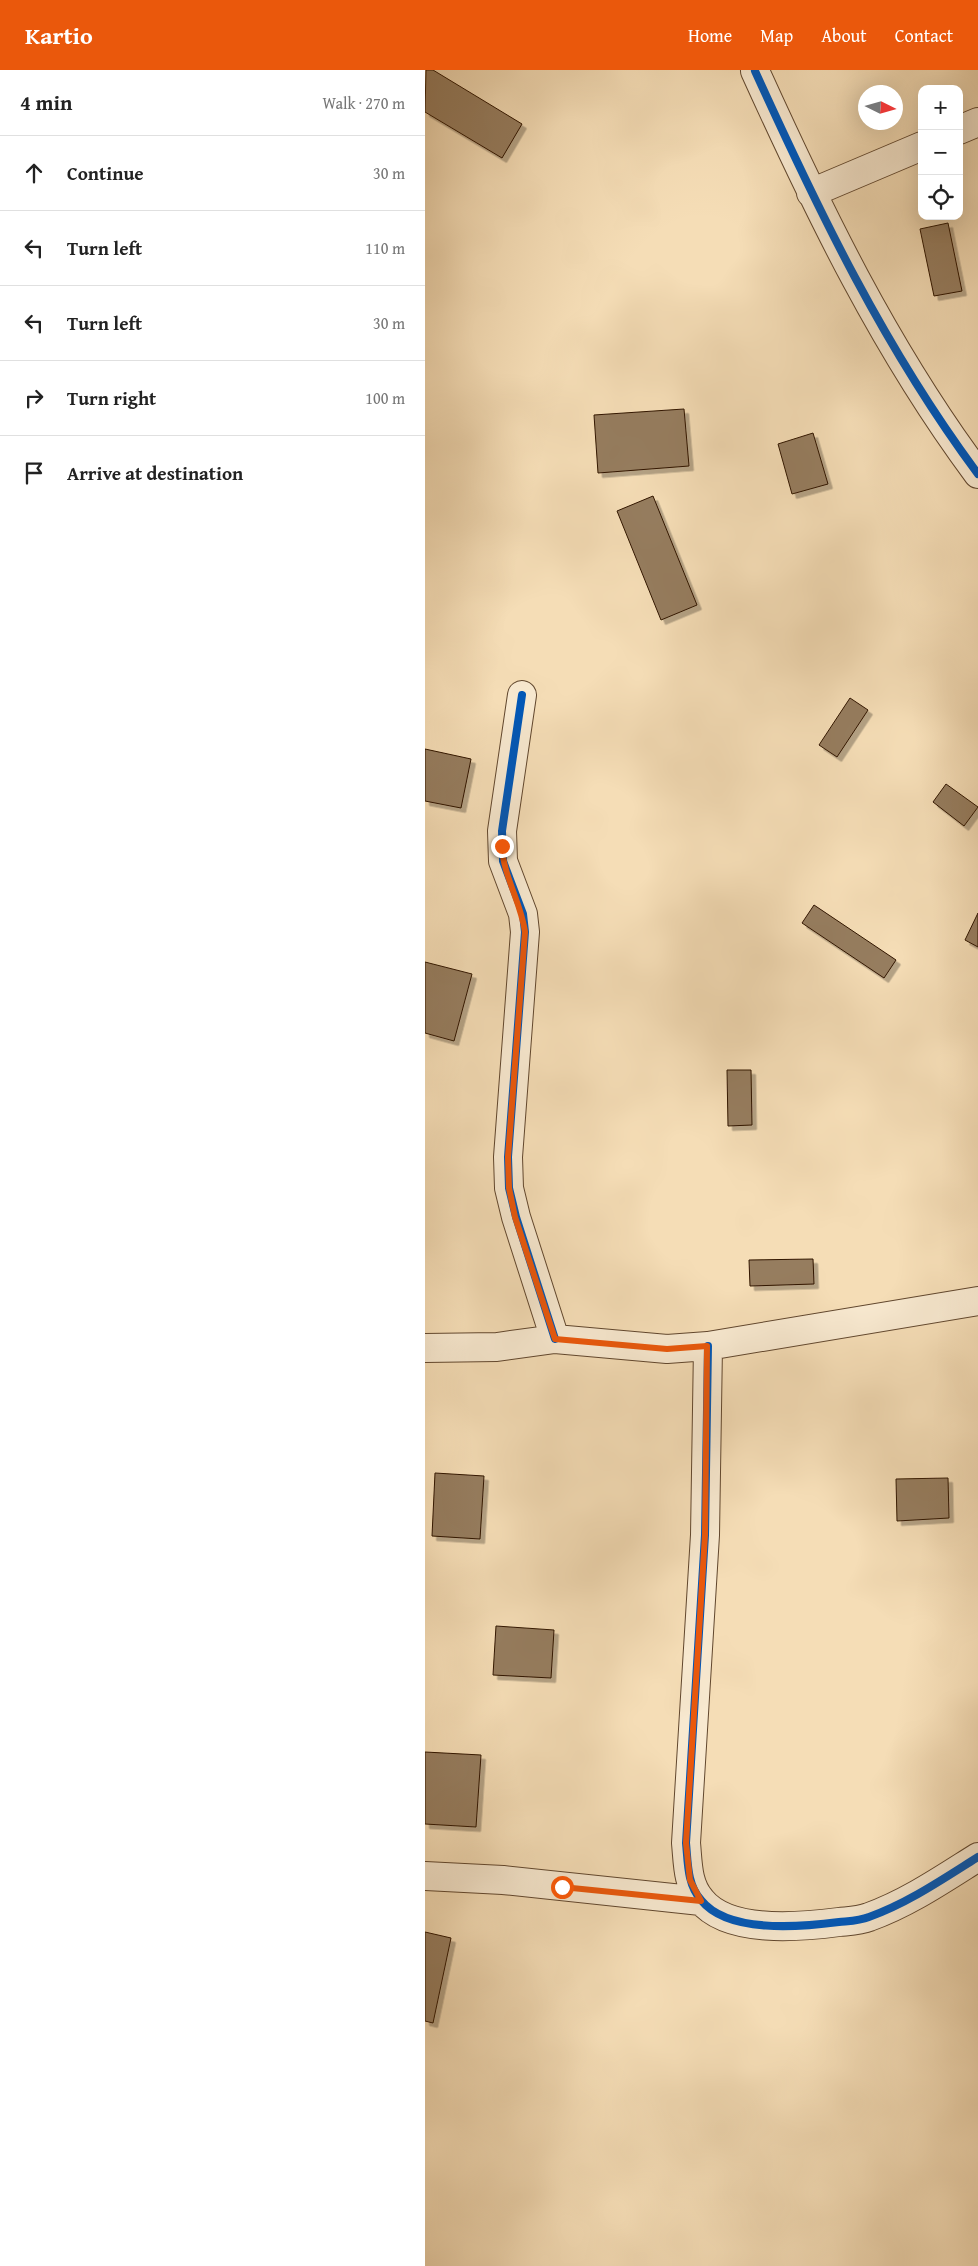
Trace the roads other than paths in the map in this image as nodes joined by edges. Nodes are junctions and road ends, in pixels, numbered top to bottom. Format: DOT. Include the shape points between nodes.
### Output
graph roads {
  1 [pos="755,71"];
  2 [pos="978,122"];
  3 [pos="963,128"];
  4 [pos="918,148"];
  5 [pos="811,194"];
  6 [pos="978,474"];
  7 [pos="522,695"];
  8 [pos="978,1301"];
  9 [pos="555,1339"];
  10 [pos="707,1346"];
  11 [pos="425,1348"];
  12 [pos="978,1857"];
  13 [pos="425,1876"];
  14 [pos="701,1901"];
  1 -- 5 [label="street"];
  2 -- 3 [label="street"];
  4 -- 5 [label="street"];
  5 -- 6 [label="street" via="873,313 939,422"];
  7 -- 9 [label="street" via="502,831 503,861 523,914 525,932 508,1157 509,1188 515,1217"];
  8 -- 10 [label="street"];
  9 -- 10 [label="street" via="667,1349"];
  9 -- 11 [label="street" via="497,1347"];
  10 -- 14 [label="street" via="705,1535 686,1843 690,1880"];
  12 -- 14 [label="street" via="911,1899 867,1918 797,1927 758,1925 724,1917"];
  13 -- 14 [label="street" via="503,1880"];
}
